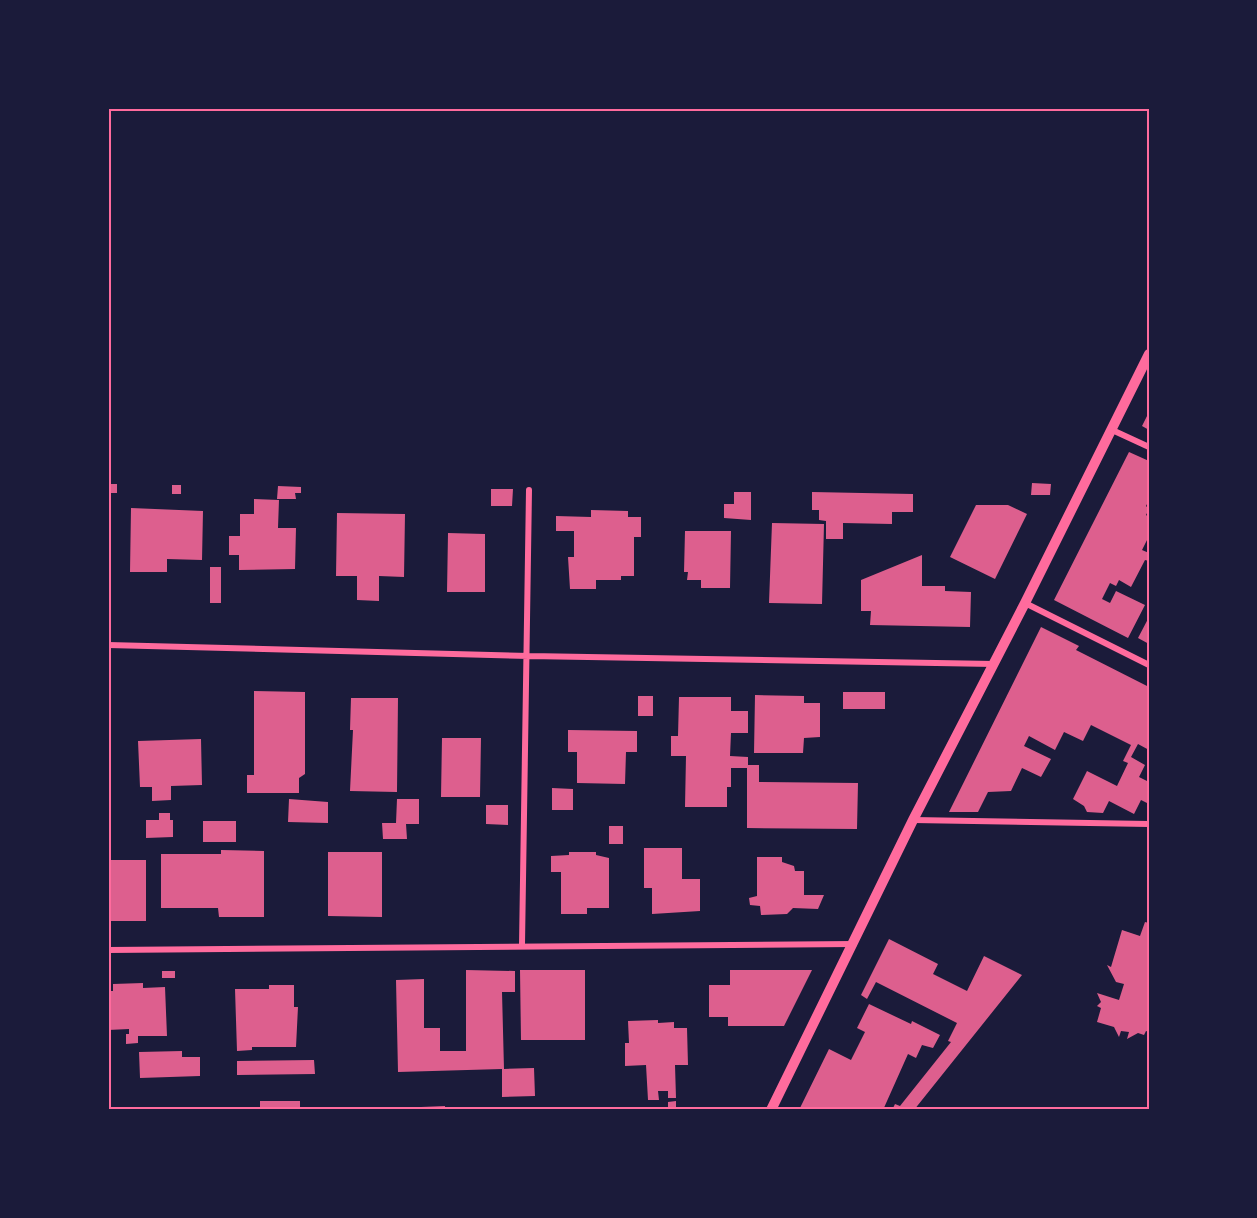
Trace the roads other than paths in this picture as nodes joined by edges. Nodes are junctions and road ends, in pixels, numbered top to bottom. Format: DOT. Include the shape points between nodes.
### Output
graph roads {
  1 [pos="1149,354"];
  2 [pos="1110,429"];
  3 [pos="1149,447"];
  4 [pos="530,490"];
  5 [pos="1025,603"];
  6 [pos="108,645"];
  7 [pos="529,656"];
  8 [pos="994,664"];
  9 [pos="1149,665"];
  10 [pos="913,820"];
  11 [pos="1149,824"];
  12 [pos="855,944"];
  13 [pos="522,945"];
  14 [pos="108,950"];
  15 [pos="771,1110"];
  1 -- 2 [label="street"];
  2 -- 3 [label="street"];
  2 -- 5 [label="street"];
  4 -- 7 [label="street"];
  5 -- 8 [label="street"];
  5 -- 9 [label="street"];
  6 -- 7 [label="street"];
  7 -- 8 [label="street"];
  7 -- 13 [label="street"];
  8 -- 10 [label="street"];
  10 -- 11 [label="street"];
  10 -- 12 [label="street"];
  12 -- 13 [label="street"];
  12 -- 15 [label="street"];
  13 -- 14 [label="street"];
}
